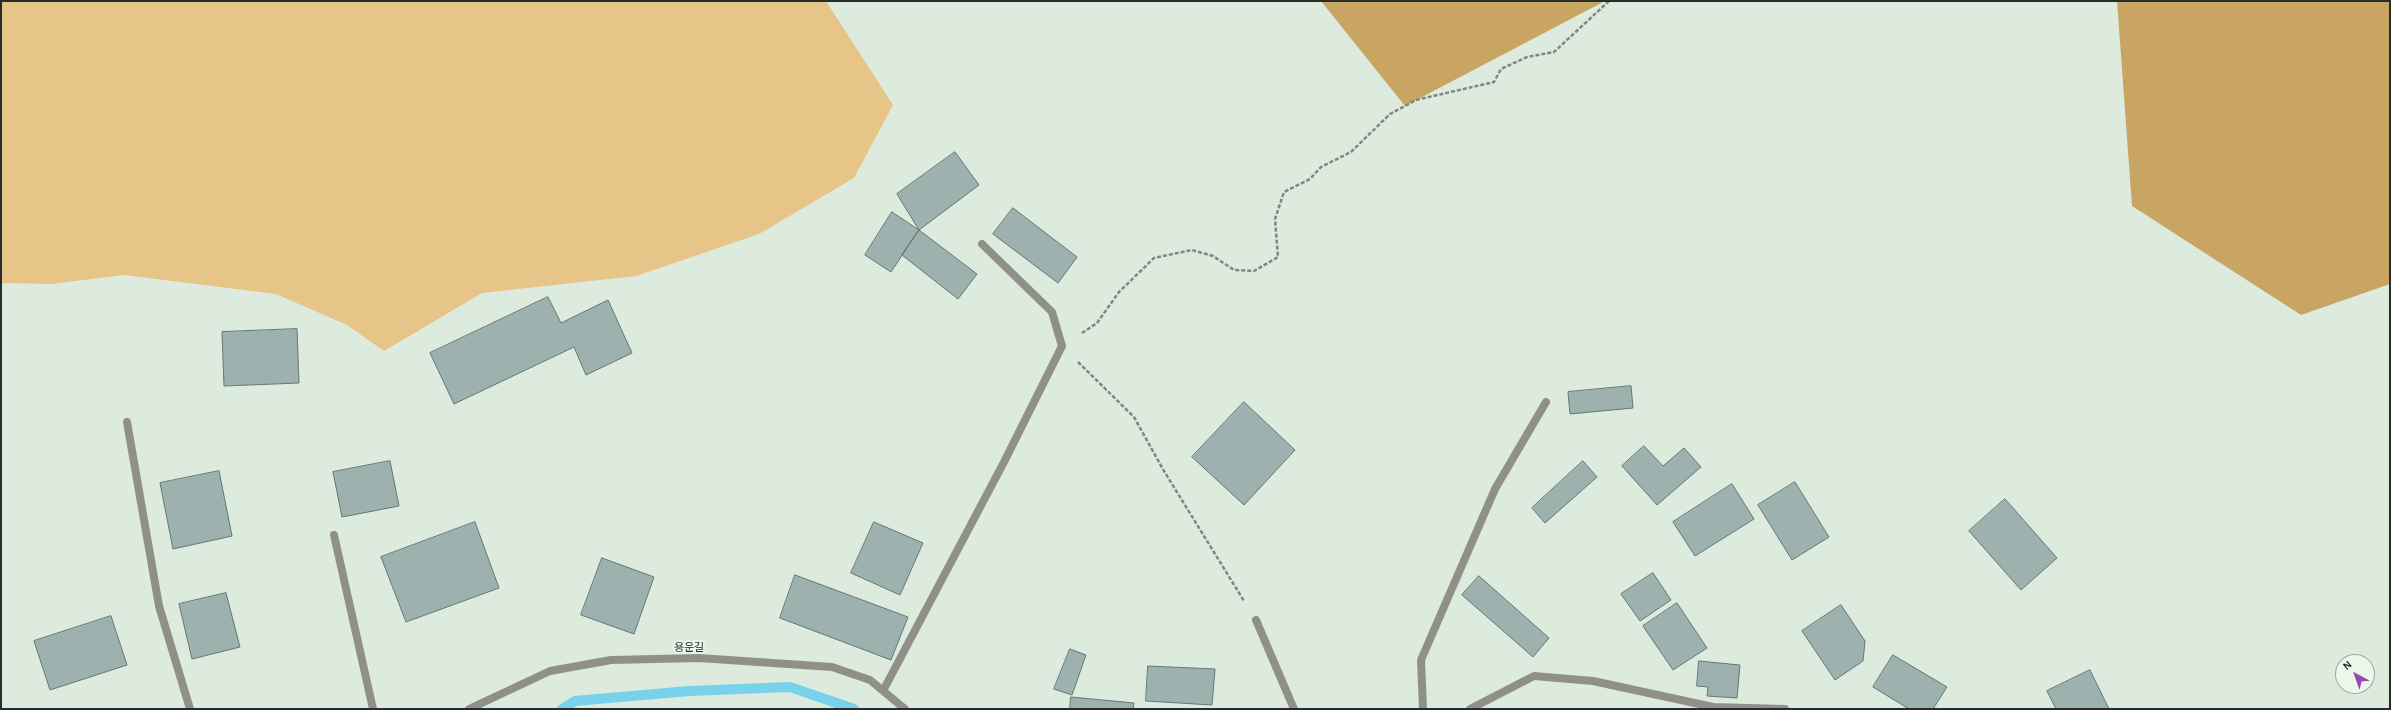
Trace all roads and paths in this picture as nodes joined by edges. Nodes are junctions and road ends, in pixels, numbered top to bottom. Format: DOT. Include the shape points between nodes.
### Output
graph roads {
  1 [pos="1609,1"];
  2 [pos="982,244"];
  3 [pos="1062,346"];
  4 [pos="1546,402"];
  5 [pos="127,422"];
  6 [pos="334,535"];
  7 [pos="1256,620"];
  8 [pos="884,689"];
  9 [pos="190,709"];
  10 [pos="373,709"];
  11 [pos="469,709"];
  12 [pos="905,709"];
  13 [pos="1294,709"];
  14 [pos="1423,709"];
  15 [pos="1470,709"];
  16 [pos="1785,709"];
  1 -- 3 [label="path" via="1554,52 1527,57 1501,69 1494,82 1416,100 1390,114 1350,152 1321,167 1310,179 1284,192 1275,218 1278,257 1254,271 1234,270 1213,256 1192,250 1154,258 1119,292 1096,323"];
  2 -- 3 [label="street" via="1052,312"];
  3 -- 7 [label="path" via="1134,417 1214,556"];
  3 -- 8 [label="street"];
  4 -- 14 [label="street" via="1495,489 1420,660"];
  5 -- 9 [label="street" via="159,606"];
  6 -- 10 [label="street"];
  7 -- 13 [label="street"];
  8 -- 11 [label="street, 용운길" via="870,680 832,667 699,658 611,660 550,671"];
  8 -- 12 [label="street, 용운길"];
  15 -- 16 [label="street" via="1534,676 1593,681 1713,707"];
}
